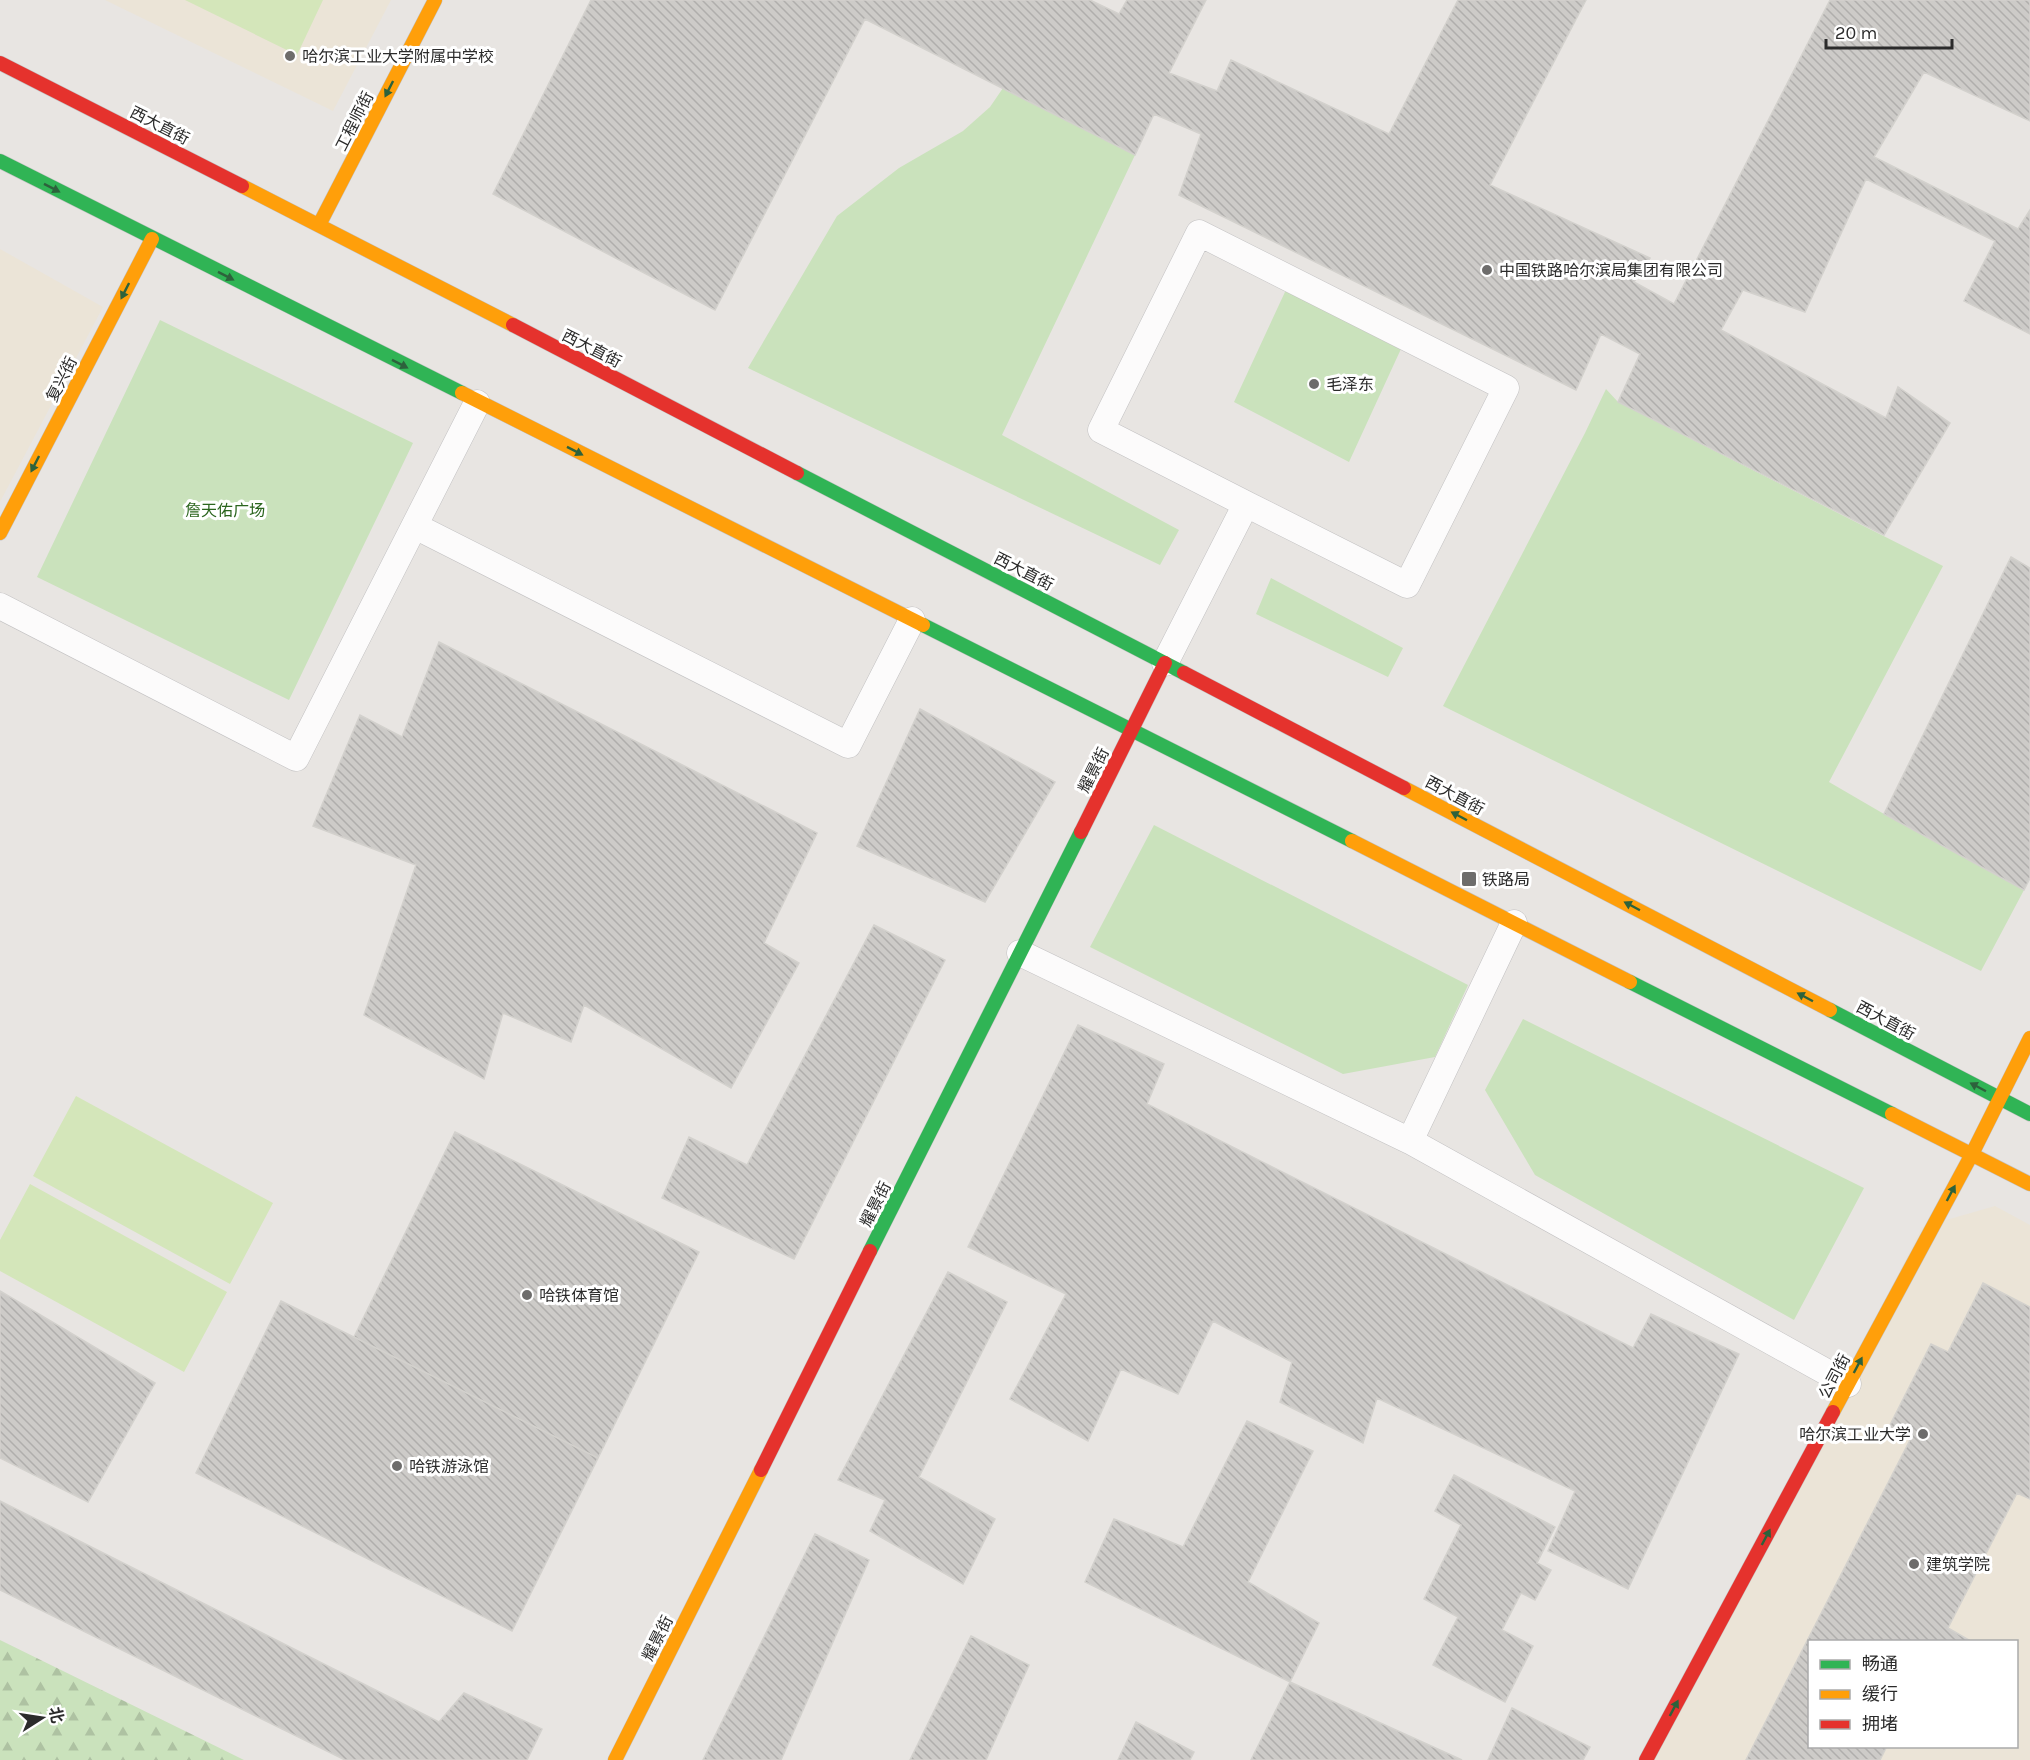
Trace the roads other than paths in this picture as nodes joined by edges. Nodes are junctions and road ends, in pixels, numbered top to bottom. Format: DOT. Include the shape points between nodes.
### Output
graph roads {
  1 [pos="435,0"];
  2 [pos="0,63"];
  3 [pos="0,161"];
  4 [pos="319,225"];
  5 [pos="152,239"];
  6 [pos="477,403"];
  7 [pos="1246,504"];
  8 [pos="2,526"];
  9 [pos="414,526"];
  10 [pos="0,606"];
  11 [pos="912,620"];
  12 [pos="1165,663"];
  13 [pos="1132,730"];
  14 [pos="1514,923"];
  15 [pos="1020,953"];
  16 [pos="2030,1038"];
  17 [pos="2000,1098"];
  18 [pos="2030,1114"];
  19 [pos="1410,1141"];
  20 [pos="1972,1154"];
  21 [pos="2030,1184"];
  22 [pos="1848,1384"];
  23 [pos="615,1760"];
  24 [pos="1646,1760"];
  1 -- 4 [label="main road, 工程师街, one-way"];
  2 -- 4 [label="main road, 西大直街"];
  3 -- 5 [label="main road, one-way"];
  4 -- 12 [label="main road, 西大直街"];
  5 -- 6 [label="main road, one-way"];
  5 -- 8 [label="main road, 复兴街, one-way"];
  6 -- 9 [label="lane"];
  6 -- 11 [label="main road, one-way"];
  7 -- 7 [label="lane" via="1407,585 1506,388 1199,233 1101,430"];
  7 -- 12 [label="lane"];
  9 -- 10 [label="lane" via="296,758"];
  9 -- 11 [label="lane" via="848,745"];
  11 -- 13 [label="main road"];
  12 -- 13 [label="main road, 耀景街"];
  17 -- 12 [label="main road, 西大直街, one-way"];
  13 -- 14 [label="main road"];
  13 -- 15 [label="main road, 耀景街"];
  14 -- 19 [label="lane"];
  14 -- 20 [label="main road"];
  15 -- 19 [label="lane"];
  15 -- 23 [label="main road, 耀景街"];
  16 -- 17 [label="main road, 公司街"];
  17 -- 18 [label="main road, 西大直街"];
  17 -- 20 [label="main road, 公司街"];
  19 -- 22 [label="lane"];
  20 -- 21 [label="main road"];
  22 -- 20 [label="main road, 公司街, one-way"];
  24 -- 22 [label="main road, 公司街, one-way"];
}
